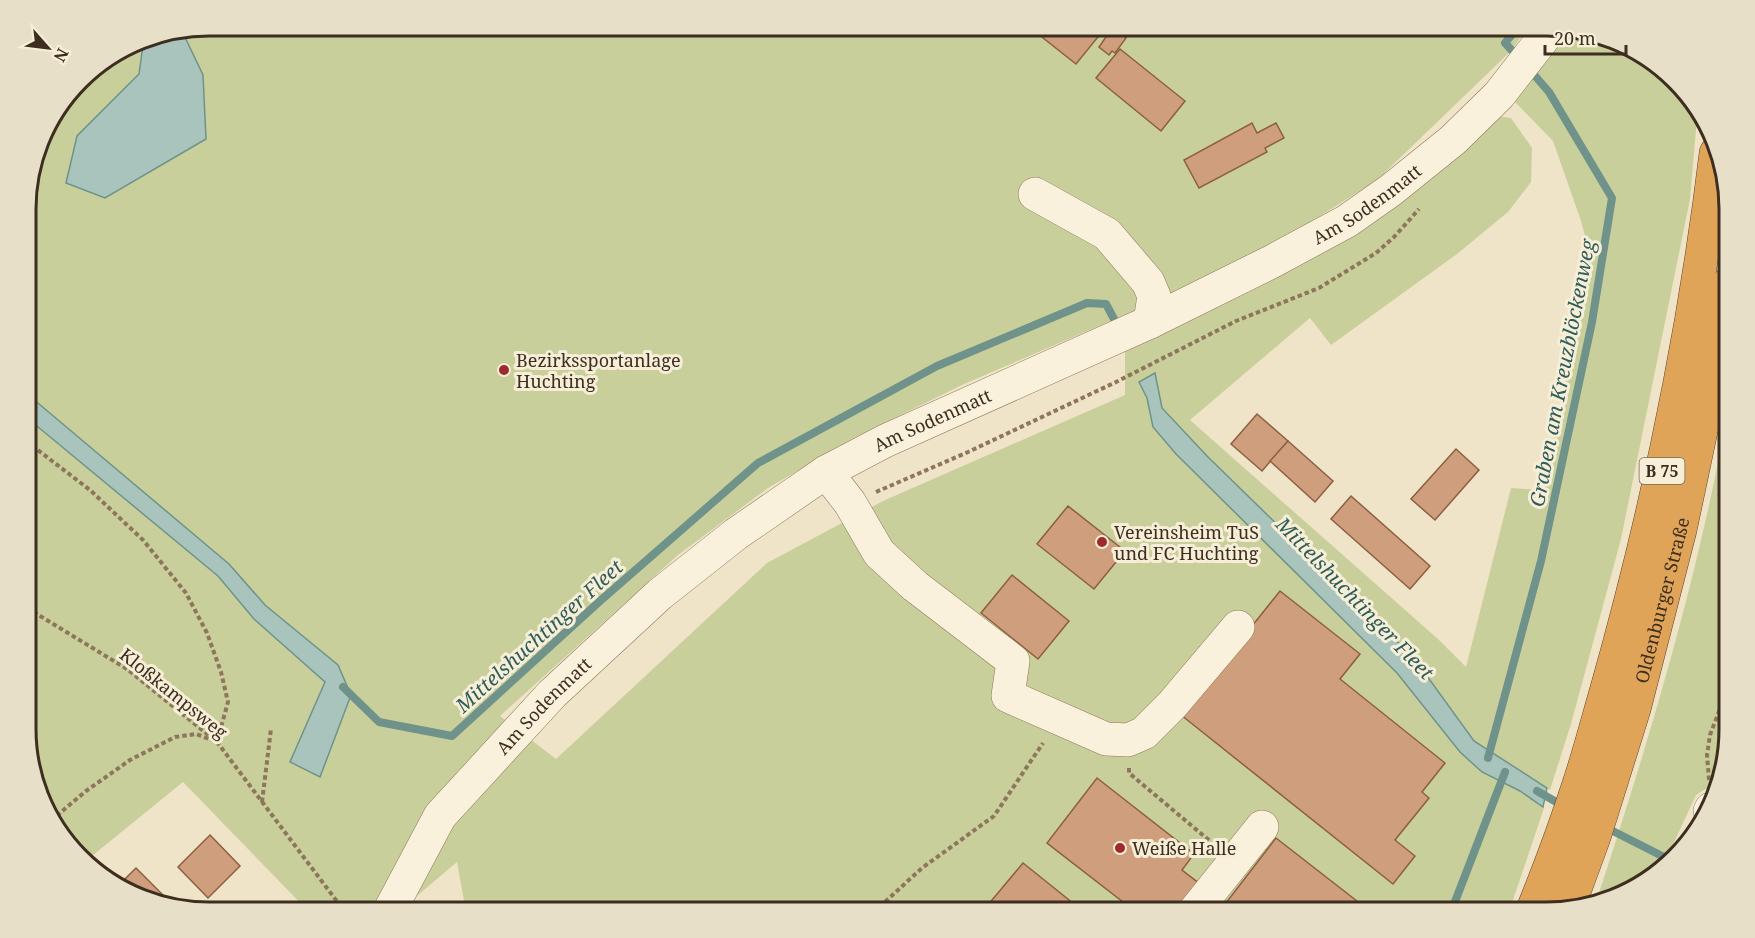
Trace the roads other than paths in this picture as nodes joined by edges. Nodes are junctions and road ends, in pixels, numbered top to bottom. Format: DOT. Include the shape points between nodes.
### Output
graph roads {
  1 [pos="1535,50"];
  2 [pos="1714,168"];
  3 [pos="1035,194"];
  4 [pos="1150,300"];
  5 [pos="1719,333"];
  6 [pos="826,472"];
  7 [pos="1238,627"];
  8 [pos="1593,791"];
  9 [pos="1262,827"];
  10 [pos="1580,831"];
  11 [pos="1569,900"];
  12 [pos="394,902"];
  13 [pos="1202,902"];
  14 [pos="1538,902"];
  1 -- 4 [label="street, Am Sodenmatt" via="1499,95 1453,140 1347,221 1272,261"];
  2 -- 8 [label="highway, B 75" via="1667,448"];
  3 -- 4 [label="street" via="1107,234"];
  4 -- 6 [label="street, Am Sodenmatt"];
  5 -- 8 [label="highway, Oldenburger Straße / B 75" via="1680,530 1634,709"];
  6 -- 7 [label="street" via="850,503 879,553 915,586 1013,661 1008,696 1106,739 1128,740 1144,733"];
  6 -- 12 [label="street, Am Sodenmatt" via="736,534 660,594 552,694 440,816"];
  8 -- 10 [label="highway, Oldenburger Straße / B 75"];
  9 -- 13 [label="street"];
  10 -- 11 [label="highway, Oldenburger Straße / B 75"];
  10 -- 14 [label="highway, B 75"];
}
